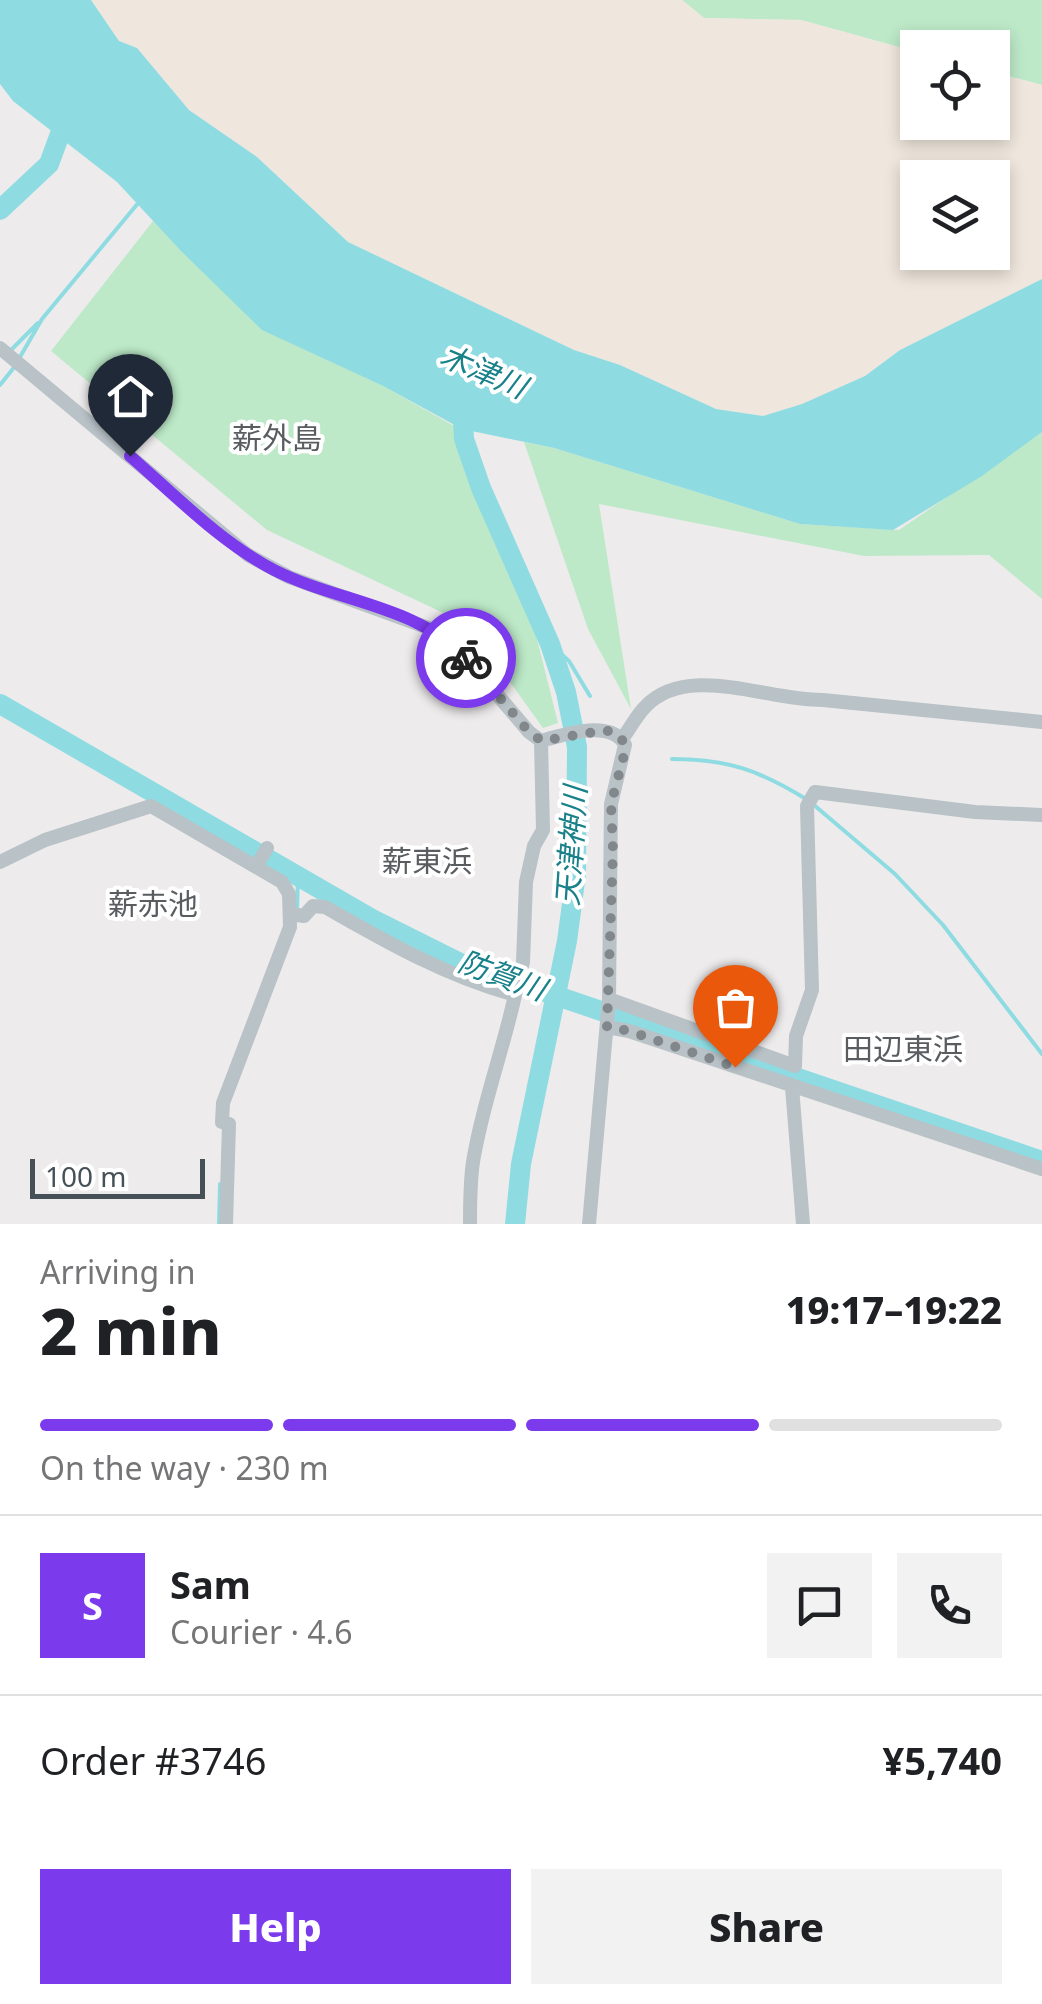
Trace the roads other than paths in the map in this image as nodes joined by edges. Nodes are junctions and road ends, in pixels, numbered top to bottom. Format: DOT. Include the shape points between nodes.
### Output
graph roads {
  1 [pos="0,348"];
  2 [pos="1042,722"];
  3 [pos="622,738"];
  4 [pos="542,741"];
  5 [pos="1042,815"];
  6 [pos="267,848"];
  7 [pos="0,862"];
  8 [pos="257,865"];
  9 [pos="291,914"];
  10 [pos="515,995"];
  11 [pos="609,1000"];
  12 [pos="607,1027"];
  13 [pos="792,1086"];
  14 [pos="1042,1169"];
  15 [pos="226,1224"];
  16 [pos="470,1224"];
  17 [pos="589,1224"];
  18 [pos="803,1224"];
  1 -- 4 [label="street" via="248,555 289,578 401,616 446,639"];
  2 -- 3 [label="street" via="796,701 702,684 677,686 657,698"];
  3 -- 4 [label="street" via="612,731"];
  3 -- 11 [label="street" via="611,804"];
  4 -- 10 [label="street" via="543,830 526,882"];
  5 -- 11 [label="street" via="815,792 807,806 812,990 796,1036 795,1066"];
  6 -- 8 [label="street"];
  7 -- 8 [label="street" via="151,806"];
  8 -- 9 [label="street" via="282,882"];
  9 -- 10 [label="street" via="325,907 403,952"];
  9 -- 15 [label="street" via="223,1103 222,1122 229,1124"];
  10 -- 16 [label="street" via="474,1160"];
  11 -- 12 [label="street"];
  12 -- 13 [label="street"];
  12 -- 17 [label="street"];
  13 -- 14 [label="street"];
  13 -- 18 [label="street"];
}
